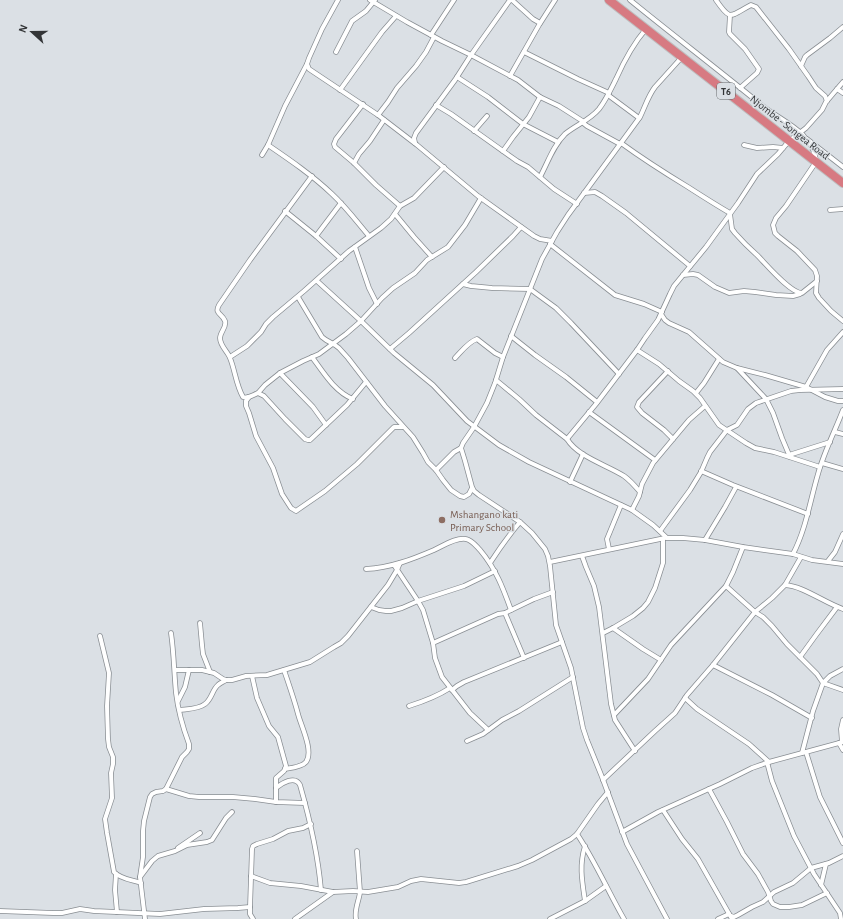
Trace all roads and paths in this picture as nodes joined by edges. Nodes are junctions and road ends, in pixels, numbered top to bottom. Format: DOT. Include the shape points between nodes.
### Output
graph roads {
  1 [pos="338,0"];
  2 [pos="454,0"];
  3 [pos="511,0"];
  4 [pos="555,0"];
  5 [pos="609,0"];
  6 [pos="630,0"];
  7 [pos="716,0"];
  8 [pos="373,1"];
  9 [pos="730,15"];
  10 [pos="396,16"];
  11 [pos="540,23"];
  12 [pos="843,27"];
  13 [pos="646,28"];
  14 [pos="432,36"];
  15 [pos="336,52"];
  16 [pos="524,52"];
  17 [pos="471,55"];
  18 [pos="682,57"];
  19 [pos="307,64"];
  20 [pos="801,66"];
  21 [pos="510,76"];
  22 [pos="457,77"];
  23 [pos="843,82"];
  24 [pos="740,88"];
  25 [pos="837,89"];
  26 [pos="340,90"];
  27 [pos="843,93"];
  28 [pos="609,94"];
  29 [pos="540,96"];
  30 [pos="827,101"];
  31 [pos="363,104"];
  32 [pos="436,106"];
  33 [pos="378,115"];
  34 [pos="487,116"];
  35 [pos="639,118"];
  36 [pos="384,120"];
  37 [pos="583,122"];
  38 [pos="523,124"];
  39 [pos="474,131"];
  40 [pos="800,132"];
  41 [pos="805,138"];
  42 [pos="789,141"];
  43 [pos="558,142"];
  44 [pos="415,143"];
  45 [pos="621,143"];
  46 [pos="744,144"];
  47 [pos="268,145"];
  48 [pos="783,148"];
  49 [pos="503,151"];
  50 [pos="806,154"];
  51 [pos="262,155"];
  52 [pos="816,162"];
  53 [pos="354,163"];
  54 [pos="444,167"];
  55 [pos="843,168"];
  56 [pos="312,176"];
  57 [pos="540,177"];
  58 [pos="592,182"];
  59 [pos="843,183"];
  60 [pos="584,193"];
  61 [pos="597,193"];
  62 [pos="481,198"];
  63 [pos="341,203"];
  64 [pos="577,204"];
  65 [pos="400,206"];
  66 [pos="843,209"];
  67 [pos="830,210"];
  68 [pos="285,211"];
  69 [pos="730,213"];
  70 [pos="395,214"];
  71 [pos="521,227"];
  72 [pos="316,236"];
  73 [pos="369,236"];
  74 [pos="551,243"];
  75 [pos="355,247"];
  76 [pos="432,257"];
  77 [pos="341,258"];
  78 [pos="690,266"];
  79 [pos="683,275"];
  80 [pos="316,281"];
  81 [pos="817,281"];
  82 [pos="462,284"];
  83 [pos="530,289"];
  84 [pos="802,293"];
  85 [pos="298,297"];
  86 [pos="377,304"];
  87 [pos="661,313"];
  88 [pos="361,320"];
  89 [pos="843,321"];
  90 [pos="843,332"];
  91 [pos="511,336"];
  92 [pos="332,344"];
  93 [pos="390,349"];
  94 [pos="637,350"];
  95 [pos="230,357"];
  96 [pos="312,357"];
  97 [pos="503,357"];
  98 [pos="455,358"];
  99 [pos="720,359"];
  100 [pos="737,368"];
  101 [pos="668,371"];
  102 [pos="280,373"];
  103 [pos="619,374"];
  104 [pos="496,380"];
  105 [pos="366,382"];
  106 [pos="806,387"];
  107 [pos="843,389"];
  108 [pos="811,390"];
  109 [pos="258,393"];
  110 [pos="696,393"];
  111 [pos="249,397"];
  112 [pos="353,399"];
  113 [pos="766,399"];
  114 [pos="843,401"];
  115 [pos="597,402"];
  116 [pos="705,406"];
  117 [pos="843,410"];
  118 [pos="589,412"];
  119 [pos="326,425"];
  120 [pos="403,427"];
  121 [pos="474,427"];
  122 [pos="727,430"];
  123 [pos="834,432"];
  124 [pos="843,434"];
  125 [pos="567,438"];
  126 [pos="673,439"];
  127 [pos="830,442"];
  128 [pos="461,448"];
  129 [pos="583,454"];
  130 [pos="790,456"];
  131 [pos="655,460"];
  132 [pos="821,465"];
  133 [pos="843,469"];
  134 [pos="436,470"];
  135 [pos="701,471"];
  136 [pos="570,482"];
  137 [pos="736,487"];
  138 [pos="472,488"];
  139 [pos="640,492"];
  140 [pos="620,505"];
  141 [pos="632,510"];
  142 [pos="808,514"];
  143 [pos="520,522"];
  144 [pos="660,532"];
  145 [pos="843,534"];
  146 [pos="665,538"];
  147 [pos="705,540"];
  148 [pos="743,548"];
  149 [pos="609,549"];
  150 [pos="793,554"];
  151 [pos="582,556"];
  152 [pos="801,557"];
  153 [pos="828,561"];
  154 [pos="550,562"];
  155 [pos="400,563"];
  156 [pos="490,563"];
  157 [pos="843,564"];
  158 [pos="394,565"];
  159 [pos="366,569"];
  160 [pos="397,570"];
  161 [pos="495,571"];
  162 [pos="785,585"];
  163 [pos="726,586"];
  164 [pos="553,592"];
  165 [pos="418,601"];
  166 [pos="371,607"];
  167 [pos="837,607"];
  168 [pos="843,609"];
  169 [pos="511,610"];
  170 [pos="755,612"];
  171 [pos="505,613"];
  172 [pos="200,623"];
  173 [pos="613,628"];
  174 [pos="171,633"];
  175 [pos="603,633"];
  176 [pos="100,636"];
  177 [pos="562,642"];
  178 [pos="433,643"];
  179 [pos="800,657"];
  180 [pos="524,658"];
  181 [pos="661,660"];
  182 [pos="713,665"];
  183 [pos="843,669"];
  184 [pos="175,670"];
  185 [pos="189,670"];
  186 [pos="284,670"];
  187 [pos="210,672"];
  188 [pos="252,676"];
  189 [pos="573,677"];
  190 [pos="226,680"];
  191 [pos="823,682"];
  192 [pos="451,689"];
  193 [pos="843,690"];
  194 [pos="685,698"];
  195 [pos="178,702"];
  196 [pos="409,706"];
  197 [pos="180,710"];
  198 [pos="614,715"];
  199 [pos="812,718"];
  200 [pos="843,720"];
  201 [pos="488,730"];
  202 [pos="467,741"];
  203 [pos="841,742"];
  204 [pos="843,750"];
  205 [pos="635,751"];
  206 [pos="804,753"];
  207 [pos="768,762"];
  208 [pos="285,769"];
  209 [pos="603,780"];
  210 [pos="276,788"];
  211 [pos="166,789"];
  212 [pos="710,789"];
  213 [pos="608,792"];
  214 [pos="276,802"];
  215 [pos="305,803"];
  216 [pos="663,810"];
  217 [pos="232,812"];
  218 [pos="311,824"];
  219 [pos="622,832"];
  220 [pos="200,833"];
  221 [pos="577,834"];
  222 [pos="843,843"];
  223 [pos="585,846"];
  224 [pos="175,851"];
  225 [pos="357,851"];
  226 [pos="843,856"];
  227 [pos="826,864"];
  228 [pos="811,868"];
  229 [pos="116,874"];
  230 [pos="251,876"];
  231 [pos="140,877"];
  232 [pos="141,883"];
  233 [pos="821,885"];
  234 [pos="606,886"];
  235 [pos="321,890"];
  236 [pos="333,892"];
  237 [pos="360,892"];
  238 [pos="827,893"];
  239 [pos="770,896"];
  240 [pos="585,901"];
  241 [pos="250,907"];
  242 [pos="0,911"];
  243 [pos="117,912"];
  244 [pos="144,913"];
  245 [pos="731,916"];
  246 [pos="145,919"];
  247 [pos="253,919"];
  248 [pos="295,919"];
  249 [pos="356,919"];
  250 [pos="550,919"];
  251 [pos="624,919"];
  252 [pos="667,919"];
  253 [pos="718,919"];
  254 [pos="842,919"];
  1 -- 19 [label="street" via="322,28"];
  2 -- 14 [label="street"];
  3 -- 11 [label="street"];
  3 -- 17 [label="street"];
  4 -- 11 [label="street"];
  5 -- 13 [label="highway, Njombe - Songea Road / T6"];
  6 -- 24 [label="street"];
  7 -- 9 [label="street"];
  8 -- 10 [label="street"];
  8 -- 15 [label="street" via="352,21"];
  9 -- 20 [label="street" via="751,6 756,7"];
  9 -- 24 [label="street" via="730,34 745,49 758,69 757,73"];
  10 -- 14 [label="street"];
  10 -- 26 [label="street"];
  11 -- 16 [label="street"];
  12 -- 20 [label="street" via="807,55"];
  13 -- 18 [label="highway, Njombe - Songea Road / T6"];
  13 -- 28 [label="street" via="631,49"];
  14 -- 17 [label="street"];
  14 -- 33 [label="street" via="426,52"];
  16 -- 21 [label="street"];
  16 -- 28 [label="street"];
  17 -- 21 [label="street"];
  17 -- 22 [label="street"];
  18 -- 35 [label="street" via="655,86"];
  18 -- 42 [label="highway, Njombe - Songea Road / T6"];
  19 -- 26 [label="street" via="309,69"];
  19 -- 47 [label="street"];
  20 -- 30 [label="street"];
  21 -- 29 [label="street"];
  22 -- 32 [label="street"];
  22 -- 38 [label="street"];
  23 -- 25 [label="street"];
  24 -- 40 [label="street"];
  25 -- 27 [label="street"];
  25 -- 30 [label="street"];
  26 -- 31 [label="street"];
  28 -- 35 [label="street"];
  28 -- 37 [label="street" via="595,114"];
  29 -- 37 [label="street"];
  29 -- 38 [label="street"];
  30 -- 40 [label="street" via="822,110"];
  31 -- 33 [label="street"];
  31 -- 53 [label="street" via="334,144"];
  32 -- 39 [label="street"];
  32 -- 44 [label="street" via="414,136"];
  33 -- 36 [label="street"];
  34 -- 39 [label="street"];
  35 -- 45 [label="street"];
  36 -- 44 [label="street"];
  36 -- 53 [label="street"];
  37 -- 43 [label="street" via="566,133"];
  37 -- 45 [label="street"];
  38 -- 43 [label="street"];
  38 -- 49 [label="street"];
  39 -- 49 [label="street"];
  40 -- 41 [label="street"];
  40 -- 42 [label="street"];
  41 -- 50 [label="street"];
  41 -- 52 [label="street" via="814,152"];
  41 -- 55 [label="street"];
  42 -- 48 [label="street"];
  42 -- 50 [label="highway, Njombe - Songea Road / T6"];
  43 -- 57 [label="street"];
  44 -- 54 [label="street"];
  45 -- 58 [label="street"];
  45 -- 69 [label="street"];
  46 -- 48 [label="street" via="757,148"];
  47 -- 51 [label="street"];
  47 -- 56 [label="street"];
  48 -- 69 [label="street" via="757,174"];
  49 -- 57 [label="street"];
  50 -- 52 [label="highway, Njombe - Songea Road / T6"];
  52 -- 59 [label="highway, Njombe - Songea Road / T6"];
  52 -- 81 [label="street" via="773,225 775,233 815,270"];
  53 -- 65 [label="street"];
  54 -- 62 [label="street"];
  54 -- 65 [label="street" via="414,198"];
  56 -- 63 [label="street"];
  56 -- 68 [label="street"];
  57 -- 64 [label="street"];
  58 -- 60 [label="street"];
  58 -- 61 [label="street"];
  60 -- 61 [label="street"];
  60 -- 64 [label="street"];
  61 -- 78 [label="street" via="626,213"];
  62 -- 71 [label="street"];
  62 -- 76 [label="street" via="448,247"];
  63 -- 72 [label="street"];
  63 -- 73 [label="street"];
  64 -- 74 [label="street"];
  65 -- 70 [label="street"];
  66 -- 67 [label="street"];
  68 -- 72 [label="street"];
  68 -- 95 [label="street" via="217,308 225,321 221,342"];
  69 -- 78 [label="street"];
  69 -- 84 [label="street" via="732,229 741,240 790,288"];
  70 -- 73 [label="street"];
  70 -- 76 [label="street"];
  71 -- 74 [label="street"];
  71 -- 82 [label="street"];
  72 -- 77 [label="street"];
  73 -- 75 [label="street"];
  74 -- 83 [label="street"];
  74 -- 87 [label="street" via="615,295 644,304"];
  75 -- 77 [label="street"];
  75 -- 86 [label="street"];
  76 -- 86 [label="street"];
  77 -- 80 [label="street"];
  78 -- 79 [label="street"];
  79 -- 84 [label="street" via="698,275 729,293 751,291 784,296"];
  79 -- 87 [label="street"];
  80 -- 85 [label="street"];
  80 -- 88 [label="street"];
  81 -- 84 [label="street"];
  81 -- 89 [label="street" via="816,293 819,298"];
  82 -- 83 [label="street"];
  82 -- 93 [label="street"];
  83 -- 91 [label="street"];
  83 -- 103 [label="street" via="561,313"];
  85 -- 92 [label="street" via="322,337"];
  85 -- 95 [label="street" via="246,346"];
  86 -- 88 [label="street"];
  87 -- 94 [label="street"];
  87 -- 99 [label="street" via="665,320 689,332"];
  88 -- 92 [label="street"];
  88 -- 93 [label="street"];
  90 -- 106 [label="street" via="827,350"];
  91 -- 97 [label="street"];
  91 -- 115 [label="street"];
  92 -- 96 [label="street"];
  92 -- 105 [label="street" via="339,348"];
  93 -- 121 [label="street" via="433,385"];
  94 -- 101 [label="street"];
  94 -- 103 [label="street"];
  95 -- 111 [label="street" via="242,394"];
  96 -- 102 [label="street"];
  96 -- 112 [label="street" via="336,388"];
  97 -- 98 [label="street" via="477,339"];
  97 -- 104 [label="street"];
  99 -- 100 [label="street"];
  99 -- 110 [label="street"];
  100 -- 106 [label="street"];
  100 -- 113 [label="street"];
  101 -- 110 [label="street"];
  101 -- 126 [label="street" via="636,407"];
  102 -- 109 [label="street"];
  102 -- 119 [label="street"];
  103 -- 115 [label="street"];
  104 -- 121 [label="street"];
  104 -- 125 [label="street"];
  105 -- 112 [label="street"];
  105 -- 120 [label="street"];
  106 -- 108 [label="street"];
  107 -- 108 [label="street"];
  108 -- 113 [label="street"];
  108 -- 114 [label="street" via="825,397"];
  109 -- 111 [label="street"];
  109 -- 119 [label="street" via="264,396 305,439 310,440"];
  110 -- 116 [label="street"];
  111 -- 120 [label="street" via="246,406 256,436 273,468 282,494 296,511 325,491 394,427"];
  112 -- 119 [label="street"];
  113 -- 122 [label="street" via="752,405 737,425"];
  113 -- 130 [label="street"];
  115 -- 118 [label="street"];
  116 -- 122 [label="street" via="719,425"];
  116 -- 126 [label="street"];
  117 -- 123 [label="street"];
  118 -- 125 [label="street"];
  118 -- 131 [label="street"];
  120 -- 134 [label="street"];
  121 -- 128 [label="street"];
  121 -- 136 [label="street" via="499,446"];
  122 -- 130 [label="street" via="750,446"];
  122 -- 135 [label="street"];
  123 -- 124 [label="street"];
  123 -- 127 [label="street"];
  125 -- 129 [label="street" via="574,448"];
  126 -- 131 [label="street"];
  127 -- 130 [label="street"];
  127 -- 132 [label="street"];
  128 -- 134 [label="street"];
  128 -- 138 [label="street"];
  129 -- 136 [label="street"];
  129 -- 139 [label="street" via="624,476"];
  130 -- 132 [label="street"];
  131 -- 139 [label="street"];
  132 -- 133 [label="street"];
  132 -- 142 [label="street"];
  134 -- 138 [label="street" via="451,490 460,496 467,496"];
  135 -- 137 [label="street"];
  135 -- 144 [label="street"];
  136 -- 140 [label="street"];
  137 -- 142 [label="street"];
  137 -- 147 [label="street"];
  138 -- 143 [label="street"];
  139 -- 141 [label="street"];
  140 -- 141 [label="street"];
  140 -- 149 [label="street" via="607,539"];
  141 -- 144 [label="street"];
  142 -- 150 [label="street"];
  143 -- 154 [label="street" via="545,549"];
  143 -- 156 [label="street"];
  144 -- 146 [label="street"];
  145 -- 153 [label="street"];
  146 -- 147 [label="street"];
  146 -- 149 [label="street"];
  146 -- 173 [label="street" via="663,564 648,602 633,616"];
  147 -- 148 [label="street"];
  148 -- 150 [label="street"];
  148 -- 163 [label="street"];
  149 -- 151 [label="street"];
  150 -- 152 [label="street"];
  151 -- 154 [label="street"];
  151 -- 175 [label="street" via="594,586"];
  152 -- 153 [label="street"];
  152 -- 162 [label="street"];
  153 -- 157 [label="street"];
  154 -- 164 [label="street"];
  155 -- 156 [label="street" via="460,538 472,542"];
  155 -- 158 [label="street"];
  155 -- 160 [label="street"];
  156 -- 161 [label="street"];
  158 -- 159 [label="street"];
  158 -- 160 [label="street"];
  160 -- 165 [label="street"];
  160 -- 166 [label="street"];
  161 -- 165 [label="street" via="464,586"];
  161 -- 169 [label="street"];
  162 -- 167 [label="street" via="795,586"];
  162 -- 170 [label="street"];
  163 -- 170 [label="street"];
  163 -- 181 [label="street" via="671,645"];
  164 -- 169 [label="street"];
  164 -- 177 [label="street" via="556,625"];
  165 -- 166 [label="street" via="391,611"];
  165 -- 178 [label="street"];
  166 -- 186 [label="street" via="341,642 310,662"];
  167 -- 168 [label="street"];
  167 -- 179 [label="street"];
  169 -- 171 [label="street"];
  170 -- 179 [label="street" via="763,617"];
  170 -- 182 [label="street"];
  171 -- 178 [label="street"];
  171 -- 180 [label="street"];
  172 -- 187 [label="street" via="203,654"];
  173 -- 175 [label="street"];
  173 -- 181 [label="street"];
  174 -- 184 [label="street"];
  175 -- 198 [label="street"];
  176 -- 229 [label="street" via="109,673 108,739 113,764 112,798 106,827"];
  177 -- 180 [label="street"];
  177 -- 189 [label="street"];
  178 -- 192 [label="street" via="438,668"];
  179 -- 191 [label="street"];
  180 -- 192 [label="street"];
  181 -- 198 [label="street" via="648,679"];
  182 -- 194 [label="street"];
  182 -- 199 [label="street"];
  183 -- 191 [label="street"];
  184 -- 185 [label="street"];
  184 -- 195 [label="street"];
  185 -- 187 [label="street"];
  185 -- 195 [label="street"];
  186 -- 188 [label="street"];
  186 -- 208 [label="street" via="308,751 306,762"];
  187 -- 190 [label="street"];
  188 -- 190 [label="street"];
  188 -- 208 [label="street" via="259,703 269,726 278,738"];
  189 -- 201 [label="street"];
  189 -- 209 [label="street" via="583,728"];
  190 -- 197 [label="street" via="216,686 205,705"];
  191 -- 193 [label="street"];
  191 -- 199 [label="street"];
  192 -- 196 [label="street"];
  192 -- 201 [label="street"];
  194 -- 205 [label="street" via="675,713"];
  194 -- 207 [label="street" via="748,744"];
  195 -- 197 [label="street"];
  197 -- 211 [label="street" via="189,748"];
  198 -- 205 [label="street"];
  199 -- 206 [label="street"];
  200 -- 203 [label="street"];
  201 -- 202 [label="street"];
  203 -- 204 [label="street"];
  203 -- 206 [label="street"];
  205 -- 209 [label="street"];
  206 -- 207 [label="street"];
  206 -- 222 [label="street" via="820,797"];
  207 -- 212 [label="street"];
  207 -- 228 [label="street" via="772,781 790,826"];
  208 -- 210 [label="street" via="276,776"];
  209 -- 213 [label="street"];
  210 -- 214 [label="street"];
  210 -- 215 [label="street" via="285,781 295,780"];
  211 -- 214 [label="street" via="189,796 233,796"];
  211 -- 231 [label="street" via="152,794 148,802"];
  212 -- 216 [label="street"];
  212 -- 239 [label="street" via="744,854"];
  213 -- 219 [label="street"];
  213 -- 221 [label="street"];
  214 -- 215 [label="street"];
  215 -- 218 [label="street"];
  216 -- 219 [label="street"];
  216 -- 245 [label="street" via="698,859"];
  217 -- 224 [label="street" via="212,840 187,845"];
  218 -- 230 [label="street" via="252,846"];
  218 -- 235 [label="street"];
  219 -- 252 [label="street"];
  220 -- 224 [label="street"];
  221 -- 223 [label="street"];
  221 -- 237 [label="street" via="532,860 466,882 421,879 398,887"];
  223 -- 234 [label="street"];
  223 -- 240 [label="street" via="581,866"];
  224 -- 231 [label="street" via="155,857"];
  225 -- 237 [label="street"];
  226 -- 227 [label="street"];
  227 -- 228 [label="street"];
  227 -- 233 [label="street"];
  228 -- 233 [label="street"];
  228 -- 239 [label="street" via="793,883 776,890"];
  229 -- 232 [label="street"];
  229 -- 243 [label="street"];
  230 -- 235 [label="street" via="266,882"];
  230 -- 241 [label="street"];
  231 -- 232 [label="street"];
  232 -- 244 [label="street"];
  233 -- 238 [label="street"];
  234 -- 240 [label="street"];
  234 -- 251 [label="street"];
  235 -- 236 [label="street"];
  236 -- 237 [label="street"];
  236 -- 248 [label="street"];
  237 -- 249 [label="street" via="355,912"];
  238 -- 239 [label="street" via="802,905 789,907 775,906 771,903"];
  238 -- 254 [label="street"];
  239 -- 245 [label="street" via="738,915"];
  240 -- 250 [label="street"];
  241 -- 244 [label="street"];
  241 -- 247 [label="street"];
  242 -- 243 [label="street" via="54,913 80,909"];
  243 -- 244 [label="street"];
  244 -- 246 [label="street"];
  245 -- 253 [label="street"];
}
